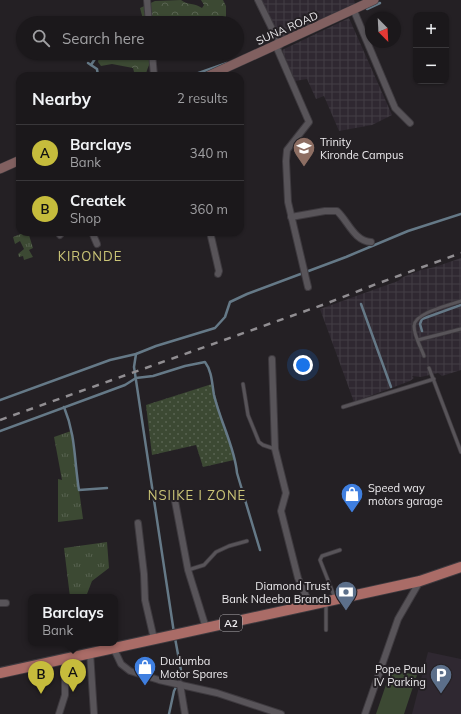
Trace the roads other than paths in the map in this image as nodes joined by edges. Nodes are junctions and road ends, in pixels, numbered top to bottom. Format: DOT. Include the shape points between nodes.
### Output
graph roads {
  1 [pos="147,0"];
  2 [pos="258,0"];
  3 [pos="374,0"];
  4 [pos="358,6"];
  5 [pos="148,16"];
  6 [pos="278,46"];
  7 [pos="153,60"];
  8 [pos="154,72"];
  9 [pos="217,72"];
  10 [pos="410,123"];
  11 [pos="16,162"];
  12 [pos="0,169"];
  13 [pos="291,217"];
  14 [pos="94,236"];
  15 [pos="211,236"];
  16 [pos="371,242"];
  17 [pos="97,244"];
  18 [pos="218,274"];
  19 [pos="308,287"];
  20 [pos="461,300"];
  21 [pos="461,329"];
  22 [pos="418,340"];
  23 [pos="424,356"];
  24 [pos="272,359"];
  25 [pos="429,368"];
  26 [pos="434,379"];
  27 [pos="243,384"];
  28 [pos="343,407"];
  29 [pos="275,449"];
  30 [pos="461,449"];
  31 [pos="175,501"];
  32 [pos="138,522"];
  33 [pos="247,541"];
  34 [pos="340,550"];
  35 [pos="461,567"];
  36 [pos="188,570"];
  37 [pos="420,581"];
  38 [pos="331,601"];
  39 [pos="310,605"];
  40 [pos="206,628"];
  41 [pos="326,630"];
  42 [pos="154,639"];
  43 [pos="113,647"];
  44 [pos="90,652"];
  45 [pos="65,658"];
  46 [pos="0,673"];
  47 [pos="180,684"];
  48 [pos="59,714"];
  49 [pos="94,714"];
  50 [pos="185,714"];
  51 [pos="281,714"];
  52 [pos="365,714"];
  1 -- 5 [label="street"];
  2 -- 6 [label="street"];
  3 -- 4 [label="street, SUNA ROAD"];
  4 -- 6 [label="street, SUNA ROAD"];
  4 -- 10 [label="street" via="395,108"];
  6 -- 9 [label="street, SUNA ROAD"];
  6 -- 13 [label="street" via="309,122 287,150 287,198"];
  7 -- 8 [label="street"];
  11 -- 12 [label="street"];
  13 -- 16 [label="street" via="337,211 358,237"];
  13 -- 19 [label="street"];
  14 -- 17 [label="street"];
  15 -- 18 [label="street" via="220,271"];
  20 -- 22 [label="lane" via="419,317 414,325"];
  21 -- 22 [label="lane"];
  22 -- 23 [label="lane"];
  24 -- 29 [label="street"];
  25 -- 26 [label="lane"];
  26 -- 28 [label="lane"];
  26 -- 30 [label="lane"];
  27 -- 29 [label="lane" via="248,415 256,436 260,444"];
  29 -- 39 [label="street" via="286,493 281,508 284,523 298,578"];
  31 -- 36 [label="street"];
  32 -- 42 [label="street" via="145,600"];
  33 -- 36 [label="lane" via="216,552 204,565"];
  34 -- 38 [label="lane" via="322,556 320,560"];
  35 -- 37 [label="main road, A2"];
  36 -- 40 [label="street"];
  37 -- 38 [label="main road, A2"];
  37 -- 52 [label="street" via="398,619"];
  38 -- 39 [label="main road, A2"];
  38 -- 41 [label="lane"];
  39 -- 40 [label="main road, A2"];
  40 -- 42 [label="main road, A2"];
  42 -- 43 [label="main road, A2"];
  43 -- 44 [label="main road, A2"];
  43 -- 47 [label="street" via="121,664 130,671"];
  44 -- 45 [label="main road, A2"];
  44 -- 49 [label="street"];
  45 -- 46 [label="main road, A2"];
  45 -- 48 [label="street" via="65,695"];
  47 -- 50 [label="street"];
  47 -- 51 [label="street"];
}
